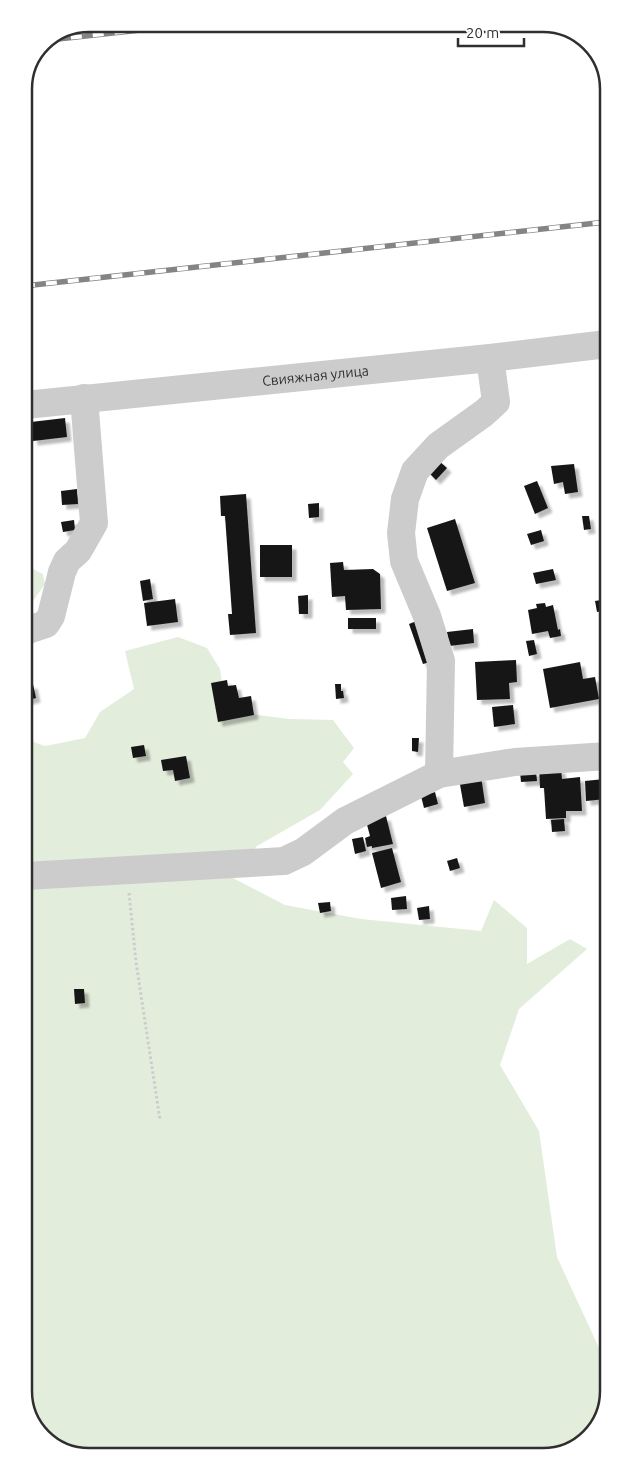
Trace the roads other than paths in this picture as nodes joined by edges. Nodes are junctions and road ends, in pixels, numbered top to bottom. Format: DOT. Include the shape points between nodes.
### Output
graph roads {
  1 [pos="600,345"];
  2 [pos="490,358"];
  3 [pos="84,398"];
  4 [pos="33,404"];
  5 [pos="33,628"];
  6 [pos="600,757"];
  7 [pos="440,774"];
  8 [pos="32,876"];
  1 -- 2 [label="street, Свияжная улица"];
  2 -- 3 [label="street, Свияжная улица"];
  2 -- 7 [label="street" via="496,402 438,446 415,472 405,499 401,533 404,561 428,616 441,661"];
  3 -- 4 [label="street, Свияжная улица"];
  3 -- 5 [label="street" via="94,523 78,551 67,561 51,616 46,624"];
  6 -- 7 [label="street" via="515,762"];
  7 -- 8 [label="street" via="345,821 303,852 284,861"];
}
